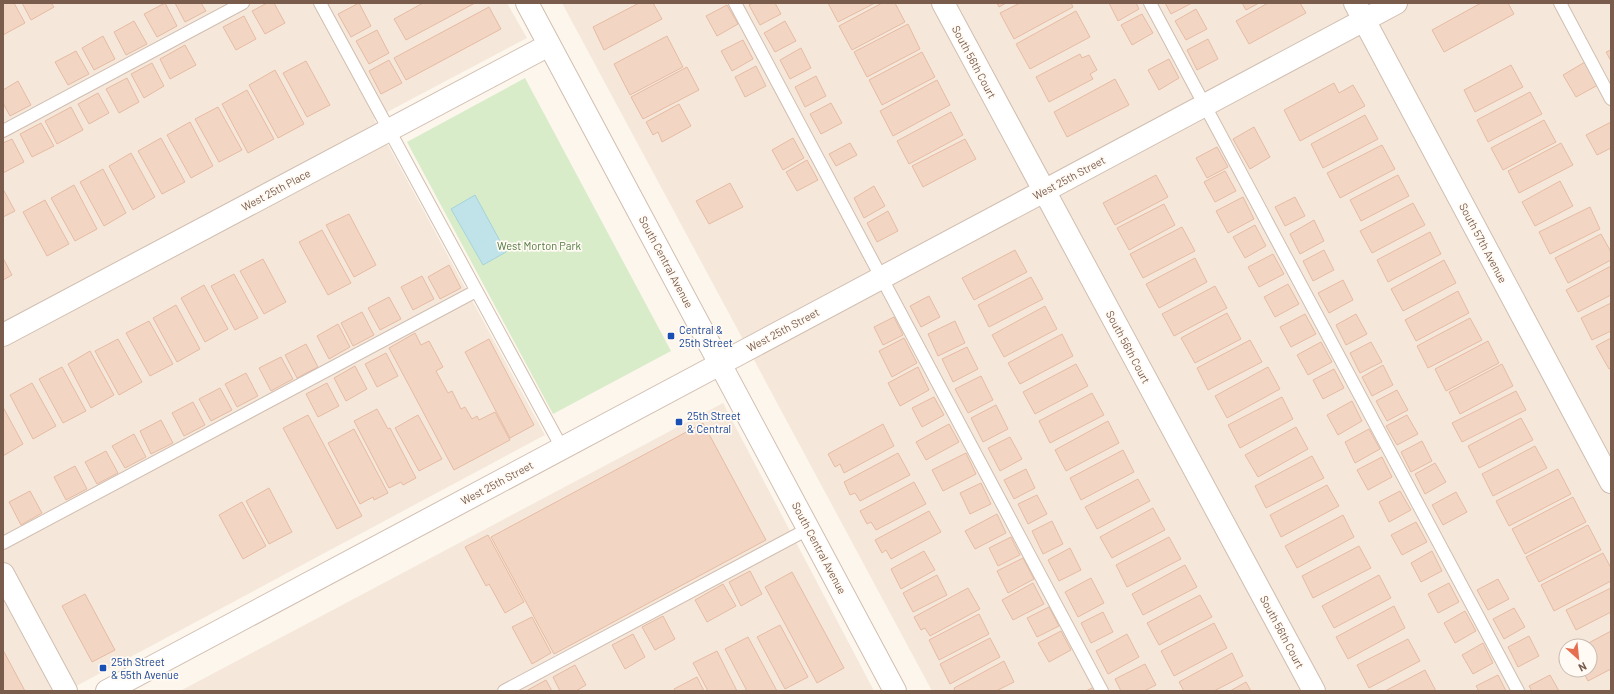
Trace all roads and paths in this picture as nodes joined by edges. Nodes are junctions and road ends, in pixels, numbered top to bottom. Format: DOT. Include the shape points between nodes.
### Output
graph roads {
  1 [pos="243,3"];
  2 [pos="320,3"];
  3 [pos="527,3"];
  4 [pos="735,3"];
  5 [pos="942,3"];
  6 [pos="1150,3"];
  7 [pos="1396,3"];
  8 [pos="1560,3"];
  9 [pos="1359,12"];
  10 [pos="549,45"];
  11 [pos="1611,99"];
  12 [pos="1204,105"];
  13 [pos="388,130"];
  14 [pos="3,131"];
  15 [pos="1044,191"];
  16 [pos="882,278"];
  17 [pos="476,291"];
  18 [pos="3,335"];
  19 [pos="720,364"];
  20 [pos="562,448"];
  21 [pos="1611,482"];
  22 [pos="808,529"];
  23 [pos="3,543"];
  24 [pos="3,574"];
  25 [pos="66,691"];
  26 [pos="107,691"];
  27 [pos="504,691"];
  28 [pos="895,691"];
  29 [pos="1102,691"];
  30 [pos="1314,691"];
  31 [pos="1518,691"];
  1 -- 14 [label="lane"];
  2 -- 13 [label="lane"];
  3 -- 10 [label="street, South Central Avenue"];
  4 -- 16 [label="lane"];
  5 -- 15 [label="street, South 56th Court"];
  6 -- 12 [label="lane"];
  7 -- 9 [label="street, West 25th Street"];
  8 -- 11 [label="lane"];
  9 -- 12 [label="street, West 25th Street"];
  9 -- 21 [label="street, South 57th Avenue"];
  10 -- 13 [label="street, West 25th Place"];
  10 -- 19 [label="street, South Central Avenue"];
  12 -- 15 [label="street, West 25th Street"];
  12 -- 31 [label="lane"];
  13 -- 17 [label="lane"];
  13 -- 18 [label="street, West 25th Place"];
  15 -- 16 [label="street, West 25th Street"];
  15 -- 30 [label="street, South 56th Court"];
  16 -- 19 [label="street, West 25th Street"];
  16 -- 29 [label="lane"];
  17 -- 20 [label="lane"];
  17 -- 23 [label="lane"];
  19 -- 20 [label="street, West 25th Street"];
  19 -- 22 [label="street, South Central Avenue"];
  20 -- 26 [label="street, West 25th Street"];
  22 -- 27 [label="lane"];
  22 -- 28 [label="street, South Central Avenue"];
  24 -- 25 [label="street"];
}
